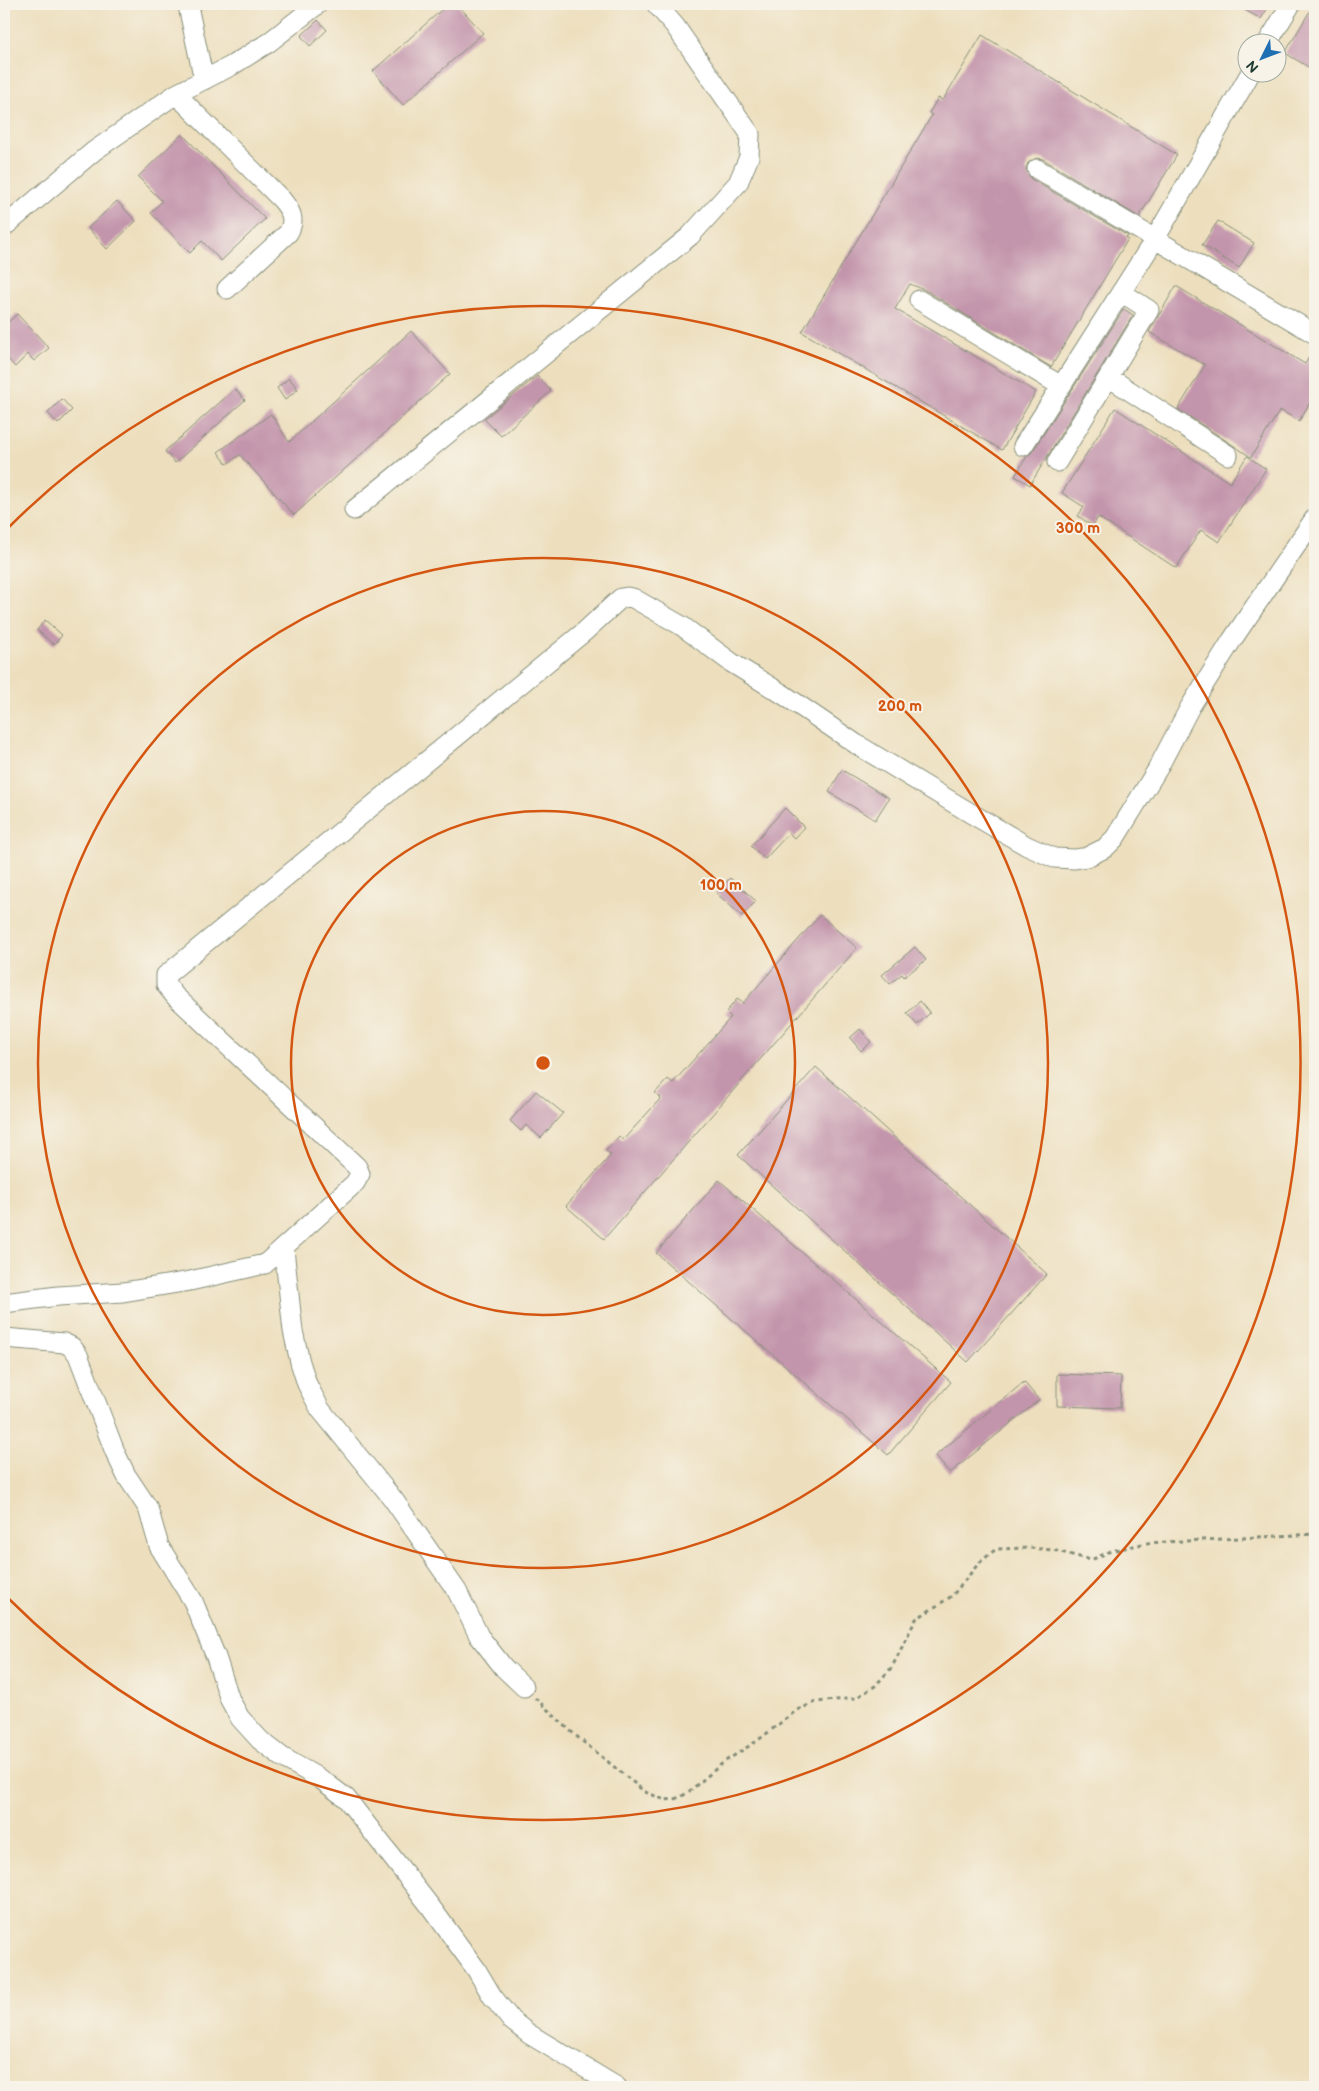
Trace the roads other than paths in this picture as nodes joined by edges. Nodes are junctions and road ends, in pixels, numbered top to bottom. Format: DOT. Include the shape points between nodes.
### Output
graph roads {
  1 [pos="192,4"];
  2 [pos="318,4"];
  3 [pos="656,4"];
  4 [pos="1290,4"];
  5 [pos="1274,32"];
  6 [pos="204,80"];
  7 [pos="1245,82"];
  8 [pos="176,94"];
  9 [pos="1037,169"];
  10 [pos="4,227"];
  11 [pos="1155,239"];
  12 [pos="227,289"];
  13 [pos="1121,292"];
  14 [pos="919,300"];
  15 [pos="1315,334"];
  16 [pos="1110,378"];
  17 [pos="1061,386"];
  18 [pos="1023,446"];
  19 [pos="1228,455"];
  20 [pos="1057,462"];
  21 [pos="354,510"];
  22 [pos="1315,518"];
  23 [pos="284,1249"];
  24 [pos="4,1303"];
  25 [pos="4,1338"];
  26 [pos="524,1688"];
  27 [pos="617,2087"];
  1 -- 6 [label="street" via="189,11"];
  2 -- 6 [label="street" via="268,43"];
  3 -- 21 [label="street" via="675,26 750,134 749,156 738,183 690,236"];
  4 -- 5 [label="street"];
  6 -- 8 [label="street"];
  7 -- 11 [label="street"];
  8 -- 10 [label="street" via="94,151"];
  8 -- 12 [label="street" via="282,200 293,218 288,233"];
  9 -- 11 [label="street"];
  11 -- 13 [label="street"];
  11 -- 15 [label="street"];
  13 -- 16 [label="street" via="1149,310"];
  13 -- 17 [label="street"];
  14 -- 17 [label="street"];
  16 -- 19 [label="street"];
  16 -- 20 [label="street"];
  17 -- 18 [label="street"];
  22 -- 23 [label="street" via="1190,707 1157,770 1115,838 1105,848 1075,859 1054,858 1027,846 856,744 732,663 682,626 633,598 621,598 584,632 166,976 166,985 175,996 359,1170 358,1179"];
  23 -- 24 [label="street" via="265,1264 190,1281 123,1292"];
  23 -- 26 [label="street" via="293,1331 307,1384 320,1409 393,1499 457,1591 479,1636"];
  25 -- 27 [label="street" via="64,1343 78,1354 119,1460 148,1508 155,1537 164,1555 193,1601 233,1706 250,1731 282,1758 322,1780 346,1798 430,1906 511,2020"];
}
